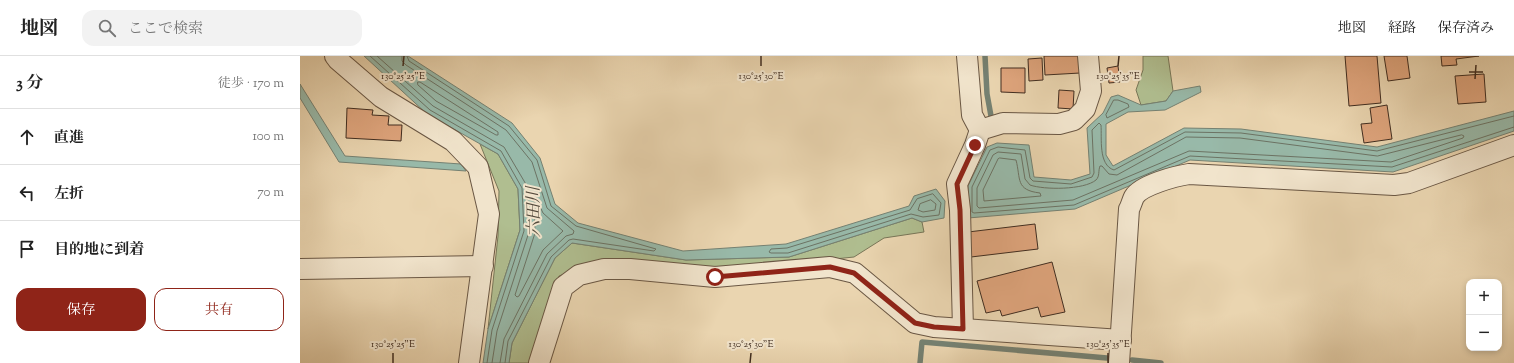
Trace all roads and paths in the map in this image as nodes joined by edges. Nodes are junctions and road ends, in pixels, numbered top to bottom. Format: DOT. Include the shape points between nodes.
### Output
graph roads {
  1 [pos="335,56"];
  2 [pos="967,56"];
  3 [pos="1088,56"];
  4 [pos="980,130"];
  5 [pos="1514,145"];
  6 [pos="483,266"];
  7 [pos="300,269"];
  8 [pos="963,329"];
  9 [pos="1121,340"];
  10 [pos="469,363"];
  11 [pos="539,363"];
  12 [pos="1119,363"];
  1 -- 6 [label="street" via="381,97 453,141 478,167 489,214"];
  2 -- 4 [label="street" via="972,115"];
  3 -- 4 [label="street" via="1091,91 1085,109 1074,120 1059,124 1003,123"];
  4 -- 8 [label="street" via="957,184"];
  5 -- 9 [label="street" via="1409,184 1189,174 1145,188 1134,196 1129,209"];
  6 -- 7 [label="street"];
  6 -- 10 [label="street"];
  8 -- 9 [label="street"];
  8 -- 11 [label="street" via="915,323 854,273 830,267 715,277 604,269 579,275 563,287"];
  9 -- 12 [label="street"];
}
